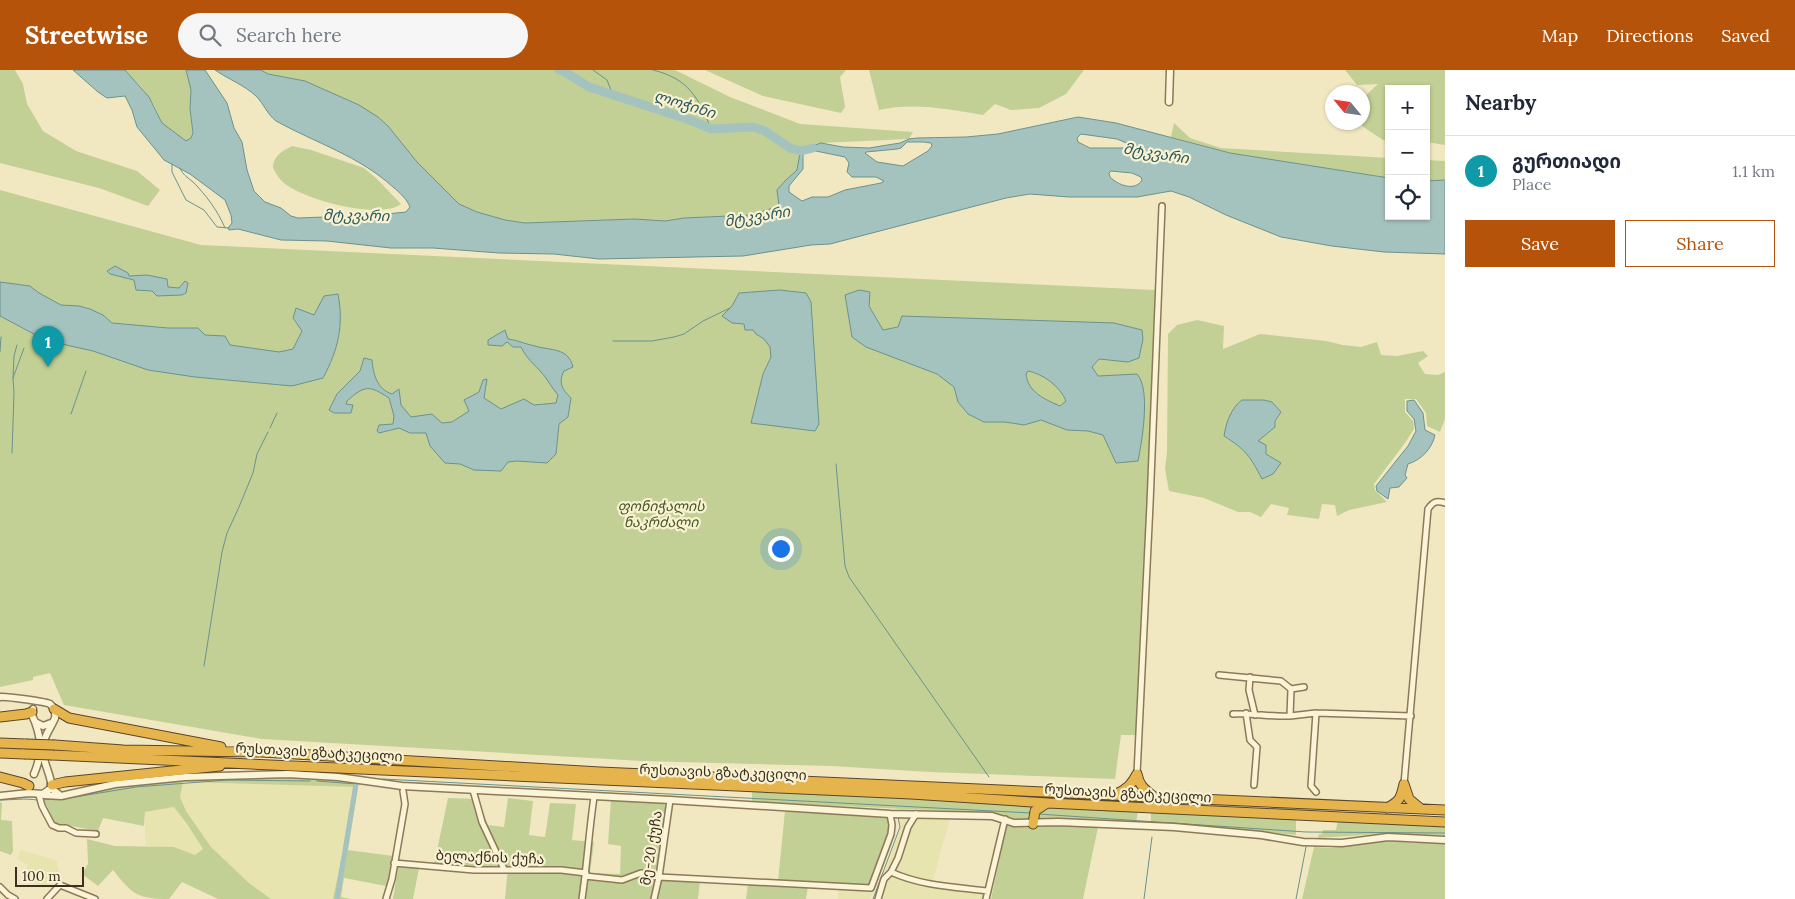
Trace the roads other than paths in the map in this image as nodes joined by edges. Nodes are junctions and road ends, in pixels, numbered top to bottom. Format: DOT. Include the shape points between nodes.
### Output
graph roads {
  1 [pos="1170,70"];
  2 [pos="1169,102"];
  3 [pos="1162,206"];
  4 [pos="1445,503"];
  5 [pos="1218,675"];
  6 [pos="1250,678"];
  7 [pos="1304,687"];
  8 [pos="1291,689"];
  9 [pos="0,696"];
  10 [pos="18,699"];
  11 [pos="41,703"];
  12 [pos="54,709"];
  13 [pos="32,711"];
  14 [pos="1316,713"];
  15 [pos="1233,714"];
  16 [pos="1246,714"];
  17 [pos="1255,715"];
  18 [pos="1290,716"];
  19 [pos="1411,716"];
  20 [pos="0,717"];
  21 [pos="35,722"];
  22 [pos="51,723"];
  23 [pos="0,743"];
  24 [pos="261,752"];
  25 [pos="0,753"];
  26 [pos="263,763"];
  27 [pos="34,774"];
  28 [pos="1137,774"];
  29 [pos="48,775"];
  30 [pos="600,776"];
  31 [pos="0,777"];
  32 [pos="1404,784"];
  33 [pos="1254,786"];
  34 [pos="51,787"];
  35 [pos="473,790"];
  36 [pos="35,791"];
  37 [pos="403,791"];
  38 [pos="1316,792"];
  39 [pos="1116,795"];
  40 [pos="0,796"];
  41 [pos="60,796"];
  42 [pos="1154,796"];
  43 [pos="594,797"];
  44 [pos="670,800"];
  45 [pos="1024,801"];
  46 [pos="1048,803"];
  47 [pos="1387,808"];
  48 [pos="1421,809"];
  49 [pos="1445,810"];
  50 [pos="892,814"];
  51 [pos="916,814"];
  52 [pos="1034,818"];
  53 [pos="1006,820"];
  54 [pos="1445,822"];
  55 [pos="96,834"];
  56 [pos="1445,840"];
  57 [pos="394,863"];
  58 [pos="504,869"];
  59 [pos="891,872"];
  60 [pos="585,874"];
  61 [pos="659,877"];
  62 [pos="0,887"];
  63 [pos="988,891"];
  64 [pos="16,899"];
  65 [pos="46,899"];
  66 [pos="95,899"];
  67 [pos="386,899"];
  68 [pos="582,899"];
  69 [pos="654,899"];
  70 [pos="878,899"];
  71 [pos="986,899"];
  1 -- 2 [label="street"];
  3 -- 28 [label="street"];
  4 -- 19 [label="street" via="1437,501 1428,509"];
  5 -- 6 [label="street"];
  6 -- 8 [label="street" via="1281,681"];
  6 -- 17 [label="street" via="1249,690"];
  7 -- 8 [label="street"];
  8 -- 18 [label="street"];
  9 -- 10 [label="street"];
  10 -- 11 [label="street"];
  10 -- 13 [label="street"];
  11 -- 12 [label="street"];
  11 -- 13 [label="street"];
  12 -- 22 [label="street"];
  12 -- 24 [label="highway" via="69,718 205,745"];
  13 -- 20 [label="highway"];
  13 -- 21 [label="street"];
  14 -- 18 [label="street"];
  14 -- 19 [label="street"];
  14 -- 38 [label="street" via="1311,786"];
  15 -- 16 [label="street"];
  16 -- 17 [label="street"];
  16 -- 33 [label="street" via="1250,740 1257,747"];
  17 -- 18 [label="street"];
  19 -- 32 [label="street"];
  21 -- 22 [label="street" via="43,726"];
  21 -- 27 [label="street" via="41,749"];
  22 -- 29 [label="street" via="43,749"];
  23 -- 24 [label="highway, რუსთავის გზატკეცილი, bridge" via="123,750"];
  24 -- 30 [label="highway, რუსთავის გზატკეცილი"];
  25 -- 26 [label="highway, რუსთავის გზატკეცილი, bridge"];
  26 -- 30 [label="highway, რუსთავის გზატკეცილი"];
  26 -- 34 [label="highway" via="65,782"];
  27 -- 29 [label="street"];
  27 -- 36 [label="street" via="29,781"];
  28 -- 39 [label="highway" via="1132,783"];
  28 -- 42 [label="highway" via="1143,788"];
  29 -- 34 [label="street"];
  30 -- 39 [label="highway, რუსთავის გზატკეცილი"];
  30 -- 45 [label="highway, რუსთავის გზატკეცილი"];
  31 -- 36 [label="highway" via="23,782"];
  32 -- 47 [label="highway" via="1401,798"];
  32 -- 48 [label="highway" via="1409,799"];
  34 -- 36 [label="street"];
  34 -- 41 [label="street"];
  35 -- 41 [label="street" via="402,786 338,777 257,774 124,783"];
  35 -- 43 [label="street"];
  35 -- 58 [label="street" via="482,822"];
  36 -- 40 [label="street"];
  36 -- 41 [label="street"];
  36 -- 55 [label="street" via="52,826 76,833"];
  37 -- 57 [label="street" via="405,804"];
  39 -- 42 [label="highway, რუსთავის გზატკეცილი"];
  42 -- 47 [label="highway, რუსთავის გზატკეცილი"];
  43 -- 44 [label="street"];
  43 -- 60 [label="street"];
  44 -- 50 [label="street"];
  44 -- 61 [label="street, მე-20 ქუჩა"];
  45 -- 46 [label="highway, რუსთავის გზატკეცილი"];
  45 -- 52 [label="highway"];
  46 -- 52 [label="highway"];
  46 -- 54 [label="highway, რუსთავის გზატკეცილი"];
  47 -- 48 [label="highway, რუსთავის გზატკეცილი"];
  48 -- 49 [label="highway, რუსთავის გზატკეცილი"];
  50 -- 51 [label="street"];
  50 -- 61 [label="street, ბელაქნის ქუჩა" via="891,834 871,888"];
  51 -- 53 [label="street" via="992,816"];
  51 -- 59 [label="street"];
  52 -- 53 [label="street" via="1014,823"];
  52 -- 56 [label="street" via="1261,834 1303,842 1342,843 1388,837"];
  53 -- 63 [label="street"];
  57 -- 58 [label="street, ბელაქნის ქუჩა" via="474,870"];
  57 -- 67 [label="street"];
  58 -- 60 [label="street, ბელაქნის ქუჩა" via="561,870"];
  59 -- 63 [label="street" via="932,884"];
  59 -- 70 [label="street" via="884,879"];
  60 -- 61 [label="street, ბელაქნის ქუჩა" via="622,880 641,873"];
  60 -- 68 [label="street"];
  61 -- 69 [label="street, მე-20 ქუჩა"];
  62 -- 64 [label="street"];
  63 -- 71 [label="street"];
  65 -- 66 [label="street" via="60,885"];
}
